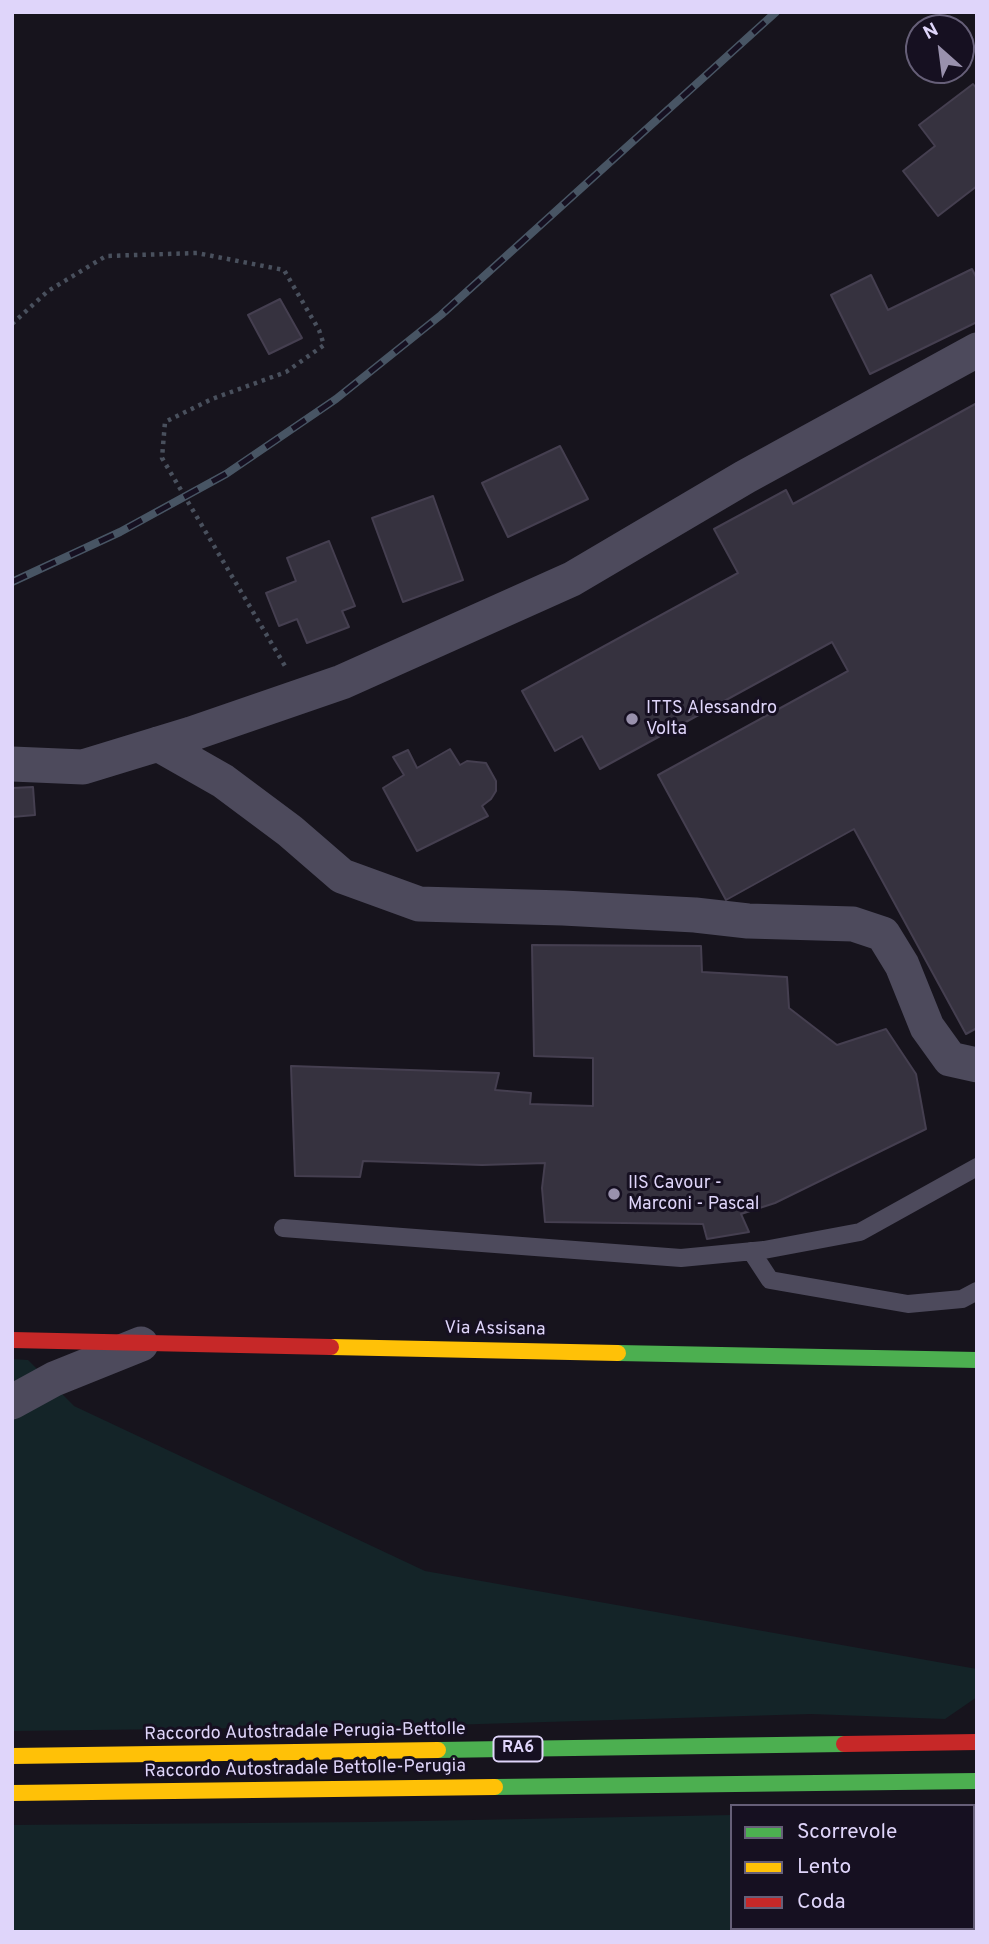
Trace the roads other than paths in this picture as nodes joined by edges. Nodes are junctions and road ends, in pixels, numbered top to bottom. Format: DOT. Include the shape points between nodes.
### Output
graph roads {
  1 [pos="977,350"];
  2 [pos="158,744"];
  3 [pos="12,764"];
  4 [pos="977,1065"];
  5 [pos="977,1167"];
  6 [pos="284,1228"];
  7 [pos="751,1251"];
  8 [pos="977,1291"];
  9 [pos="12,1340"];
  10 [pos="148,1341"];
  11 [pos="977,1353"];
  12 [pos="906,1360"];
  13 [pos="977,1360"];
  14 [pos="12,1402"];
  15 [pos="977,1742"];
  16 [pos="12,1756"];
  17 [pos="977,1781"];
  18 [pos="12,1793"];
  1 -- 2 [label="street" via="744,477 572,579 342,682"];
  2 -- 3 [label="street" via="83,767"];
  2 -- 4 [label="street" via="223,781 342,877 419,904 853,924 883,934 902,965 927,1027 950,1059"];
  5 -- 7 [label="lane" via="860,1232"];
  6 -- 7 [label="lane" via="681,1258"];
  7 -- 8 [label="lane" via="770,1280 908,1304 962,1299"];
  9 -- 10 [label="main road, Via Assisana"];
  10 -- 12 [label="main road, Via Assisana"];
  10 -- 14 [label="street" via="54,1379"];
  11 -- 12 [label="street"];
  12 -- 13 [label="main road, Via Assisana"];
  15 -- 16 [label="main road, Raccordo Autostradale Perugia-Bettolle / RA6"];
  17 -- 18 [label="main road, Raccordo Autostradale Bettolle-Perugia / RA6"];
}
